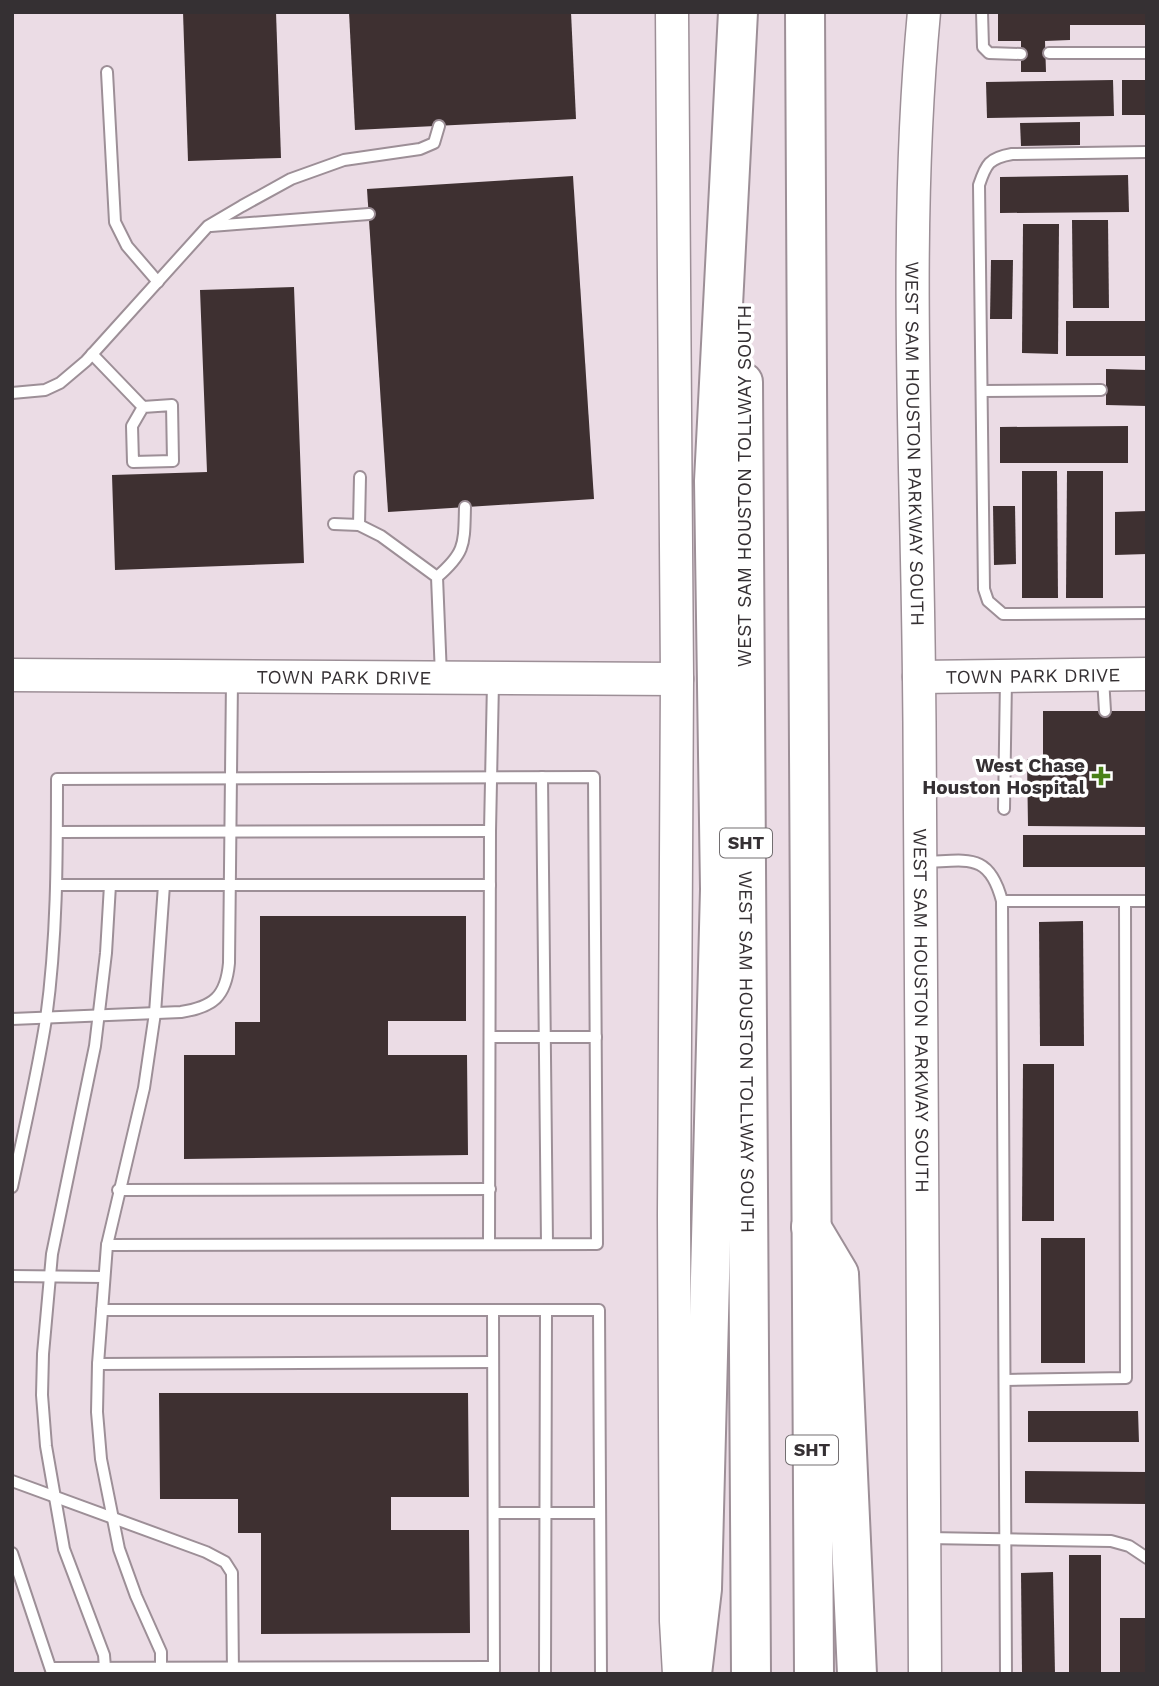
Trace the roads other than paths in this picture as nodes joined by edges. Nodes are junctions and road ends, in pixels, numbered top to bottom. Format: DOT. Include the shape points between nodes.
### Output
graph roads {
  1 [pos="671,12"];
  2 [pos="739,12"];
  3 [pos="805,12"];
  4 [pos="924,12"];
  5 [pos="982,12"];
  6 [pos="1049,53"];
  7 [pos="1147,53"];
  8 [pos="1021,54"];
  9 [pos="107,72"];
  10 [pos="439,126"];
  11 [pos="1147,152"];
  12 [pos="369,214"];
  13 [pos="208,226"];
  14 [pos="158,282"];
  15 [pos="92,355"];
  16 [pos="1101,390"];
  17 [pos="982,391"];
  18 [pos="12,393"];
  19 [pos="143,407"];
  20 [pos="360,478"];
  21 [pos="465,507"];
  22 [pos="334,524"];
  23 [pos="359,525"];
  24 [pos="437,577"];
  25 [pos="1147,613"];
  26 [pos="1147,674"];
  27 [pos="12,675"];
  28 [pos="1103,675"];
  29 [pos="1006,676"];
  30 [pos="232,677"];
  31 [pos="919,677"];
  32 [pos="441,679"];
  33 [pos="493,679"];
  34 [pos="677,679"];
  35 [pos="1105,711"];
  36 [pos="542,777"];
  37 [pos="232,778"];
  38 [pos="492,778"];
  39 [pos="1004,810"];
  40 [pos="490,831"];
  41 [pos="57,832"];
  42 [pos="229,832"];
  43 [pos="920,862"];
  44 [pos="57,885"];
  45 [pos="110,885"];
  46 [pos="164,885"];
  47 [pos="229,885"];
  48 [pos="490,885"];
  49 [pos="1002,901"];
  50 [pos="1125,901"];
  51 [pos="1147,901"];
  52 [pos="155,1013"];
  53 [pos="99,1016"];
  54 [pos="46,1018"];
  55 [pos="12,1019"];
  56 [pos="490,1037"];
  57 [pos="545,1037"];
  58 [pos="596,1037"];
  59 [pos="12,1187"];
  60 [pos="489,1189"];
  61 [pos="118,1190"];
  62 [pos="811,1227"];
  63 [pos="107,1244"];
  64 [pos="489,1244"];
  65 [pos="547,1244"];
  66 [pos="12,1276"];
  67 [pos="50,1276"];
  68 [pos="104,1277"];
  69 [pos="102,1310"];
  70 [pos="493,1310"];
  71 [pos="546,1310"];
  72 [pos="493,1362"];
  73 [pos="98,1364"];
  74 [pos="1005,1380"];
  75 [pos="12,1481"];
  76 [pos="55,1497"];
  77 [pos="494,1513"];
  78 [pos="545,1513"];
  79 [pos="600,1513"];
  80 [pos="112,1518"];
  81 [pos="925,1538"];
  82 [pos="1006,1539"];
  83 [pos="12,1553"];
  84 [pos="1147,1558"];
  85 [pos="105,1668"];
  86 [pos="161,1668"];
  87 [pos="494,1670"];
  88 [pos="52,1671"];
  89 [pos="233,1671"];
  90 [pos="545,1674"];
  91 [pos="601,1674"];
  92 [pos="679,1674"];
  93 [pos="692,1674"];
  94 [pos="751,1674"];
  95 [pos="814,1674"];
  96 [pos="857,1674"];
  97 [pos="925,1674"];
  98 [pos="1006,1674"];
  1 -- 34 [label="main road"];
  2 -- 93 [label="highway" via="714,481 720,890 703,1575"];
  2 -- 94 [label="highway, WEST SAM HOUSTON TOLLWAY SOUTH / SHT"];
  3 -- 62 [label="highway, SHT"];
  4 -- 31 [label="main road, WEST SAM HOUSTON PARKWAY SOUTH" via="912,237"];
  5 -- 8 [label="lane" via="983,47 989,53"];
  6 -- 7 [label="lane"];
  9 -- 14 [label="lane" via="116,222 127,246"];
  10 -- 13 [label="lane" via="434,143 344,160 291,179"];
  11 -- 17 [label="lane" via="1012,154 989,162 979,185"];
  12 -- 13 [label="lane"];
  13 -- 14 [label="lane"];
  14 -- 15 [label="lane"];
  15 -- 18 [label="lane" via="60,383 45,390"];
  15 -- 19 [label="lane"];
  16 -- 17 [label="lane"];
  17 -- 25 [label="lane" via="984,589 988,601 1003,614"];
  19 -- 19 [label="lane" via="172,405 173,461 133,462 132,426"];
  20 -- 23 [label="lane"];
  21 -- 24 [label="lane" via="464,542 455,562"];
  22 -- 23 [label="lane"];
  23 -- 24 [label="lane"];
  24 -- 32 [label="lane"];
  26 -- 28 [label="main road, TOWN PARK DRIVE"];
  27 -- 30 [label="main road, TOWN PARK DRIVE"];
  28 -- 29 [label="main road, TOWN PARK DRIVE"];
  28 -- 35 [label="lane"];
  29 -- 31 [label="main road, TOWN PARK DRIVE"];
  29 -- 39 [label="lane"];
  30 -- 32 [label="main road, TOWN PARK DRIVE"];
  30 -- 37 [label="lane"];
  31 -- 43 [label="main road, WEST SAM HOUSTON PARKWAY SOUTH"];
  32 -- 33 [label="main road, TOWN PARK DRIVE"];
  33 -- 34 [label="main road, TOWN PARK DRIVE"];
  33 -- 38 [label="lane"];
  34 -- 92 [label="main road" via="674,1215"];
  36 -- 38 [label="lane"];
  36 -- 57 [label="lane"];
  36 -- 58 [label="lane" via="594,777"];
  37 -- 38 [label="lane"];
  37 -- 41 [label="lane" via="57,779"];
  37 -- 42 [label="lane"];
  38 -- 40 [label="lane"];
  40 -- 42 [label="lane"];
  40 -- 48 [label="lane"];
  41 -- 42 [label="lane"];
  41 -- 44 [label="lane"];
  42 -- 47 [label="lane"];
  43 -- 49 [label="lane" via="979,864 989,869"];
  43 -- 81 [label="main road, WEST SAM HOUSTON PARKWAY SOUTH"];
  44 -- 45 [label="lane"];
  44 -- 54 [label="lane"];
  45 -- 46 [label="lane"];
  45 -- 53 [label="lane"];
  46 -- 47 [label="lane"];
  46 -- 52 [label="lane"];
  47 -- 48 [label="lane"];
  47 -- 52 [label="lane" via="228,980 221,993 201,1009"];
  48 -- 56 [label="lane"];
  49 -- 50 [label="lane"];
  49 -- 74 [label="lane"];
  50 -- 51 [label="lane"];
  50 -- 74 [label="lane" via="1126,1378"];
  52 -- 53 [label="lane"];
  52 -- 61 [label="lane" via="144,1088"];
  53 -- 54 [label="lane"];
  53 -- 67 [label="lane"];
  54 -- 55 [label="lane"];
  54 -- 59 [label="lane"];
  56 -- 57 [label="lane"];
  56 -- 60 [label="lane"];
  57 -- 58 [label="lane"];
  57 -- 65 [label="lane"];
  58 -- 65 [label="lane" via="597,1244"];
  60 -- 61 [label="lane"];
  60 -- 64 [label="lane"];
  61 -- 63 [label="lane"];
  62 -- 95 [label="highway, SHT"];
  62 -- 96 [label="highway" via="839,1274"];
  63 -- 64 [label="lane"];
  63 -- 68 [label="lane"];
  64 -- 65 [label="lane"];
  66 -- 67 [label="lane"];
  67 -- 68 [label="lane"];
  67 -- 76 [label="lane" via="42,1395"];
  68 -- 69 [label="lane"];
  69 -- 70 [label="lane"];
  69 -- 73 [label="lane"];
  70 -- 71 [label="lane"];
  70 -- 72 [label="lane"];
  71 -- 78 [label="lane"];
  71 -- 79 [label="lane" via="599,1310"];
  72 -- 73 [label="lane"];
  72 -- 77 [label="lane"];
  73 -- 80 [label="lane" via="101,1459"];
  74 -- 82 [label="lane"];
  75 -- 76 [label="lane"];
  76 -- 80 [label="lane"];
  76 -- 85 [label="lane" via="64,1549"];
  77 -- 78 [label="lane"];
  77 -- 87 [label="lane"];
  78 -- 79 [label="lane"];
  78 -- 90 [label="lane"];
  79 -- 91 [label="lane"];
  80 -- 86 [label="lane" via="128,1576 161,1652"];
  80 -- 89 [label="lane" via="225,1562 232,1573"];
  81 -- 82 [label="lane"];
  81 -- 97 [label="main road, WEST SAM HOUSTON PARKWAY SOUTH"];
  82 -- 84 [label="lane" via="1111,1541"];
  82 -- 98 [label="lane"];
  83 -- 88 [label="lane"];
  85 -- 86 [label="lane"];
  85 -- 88 [label="lane"];
  86 -- 89 [label="lane"];
  87 -- 89 [label="lane"];
}
